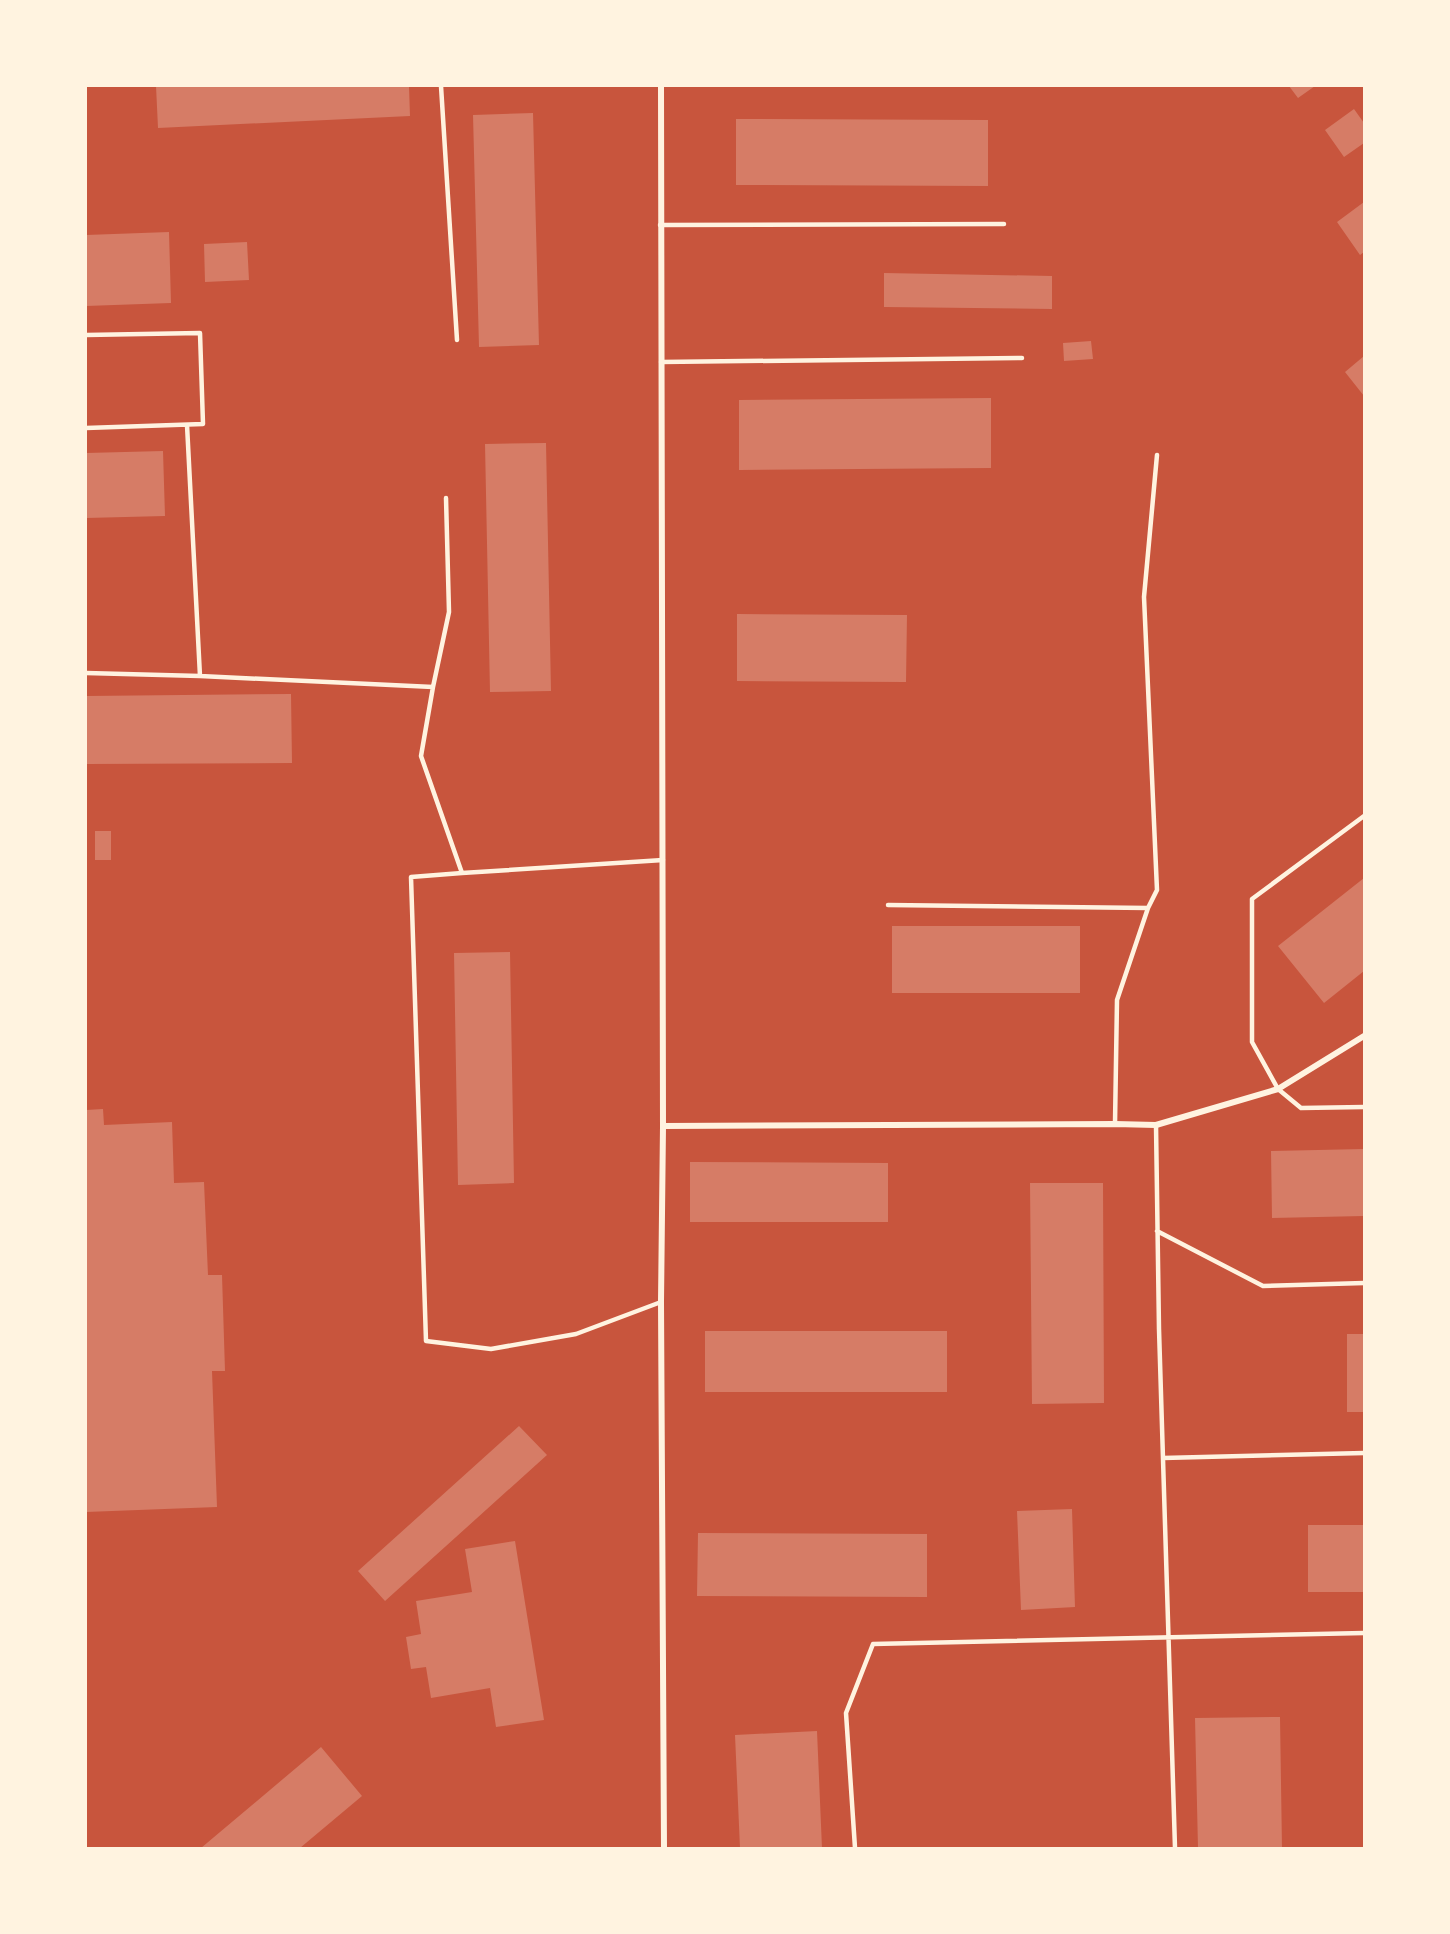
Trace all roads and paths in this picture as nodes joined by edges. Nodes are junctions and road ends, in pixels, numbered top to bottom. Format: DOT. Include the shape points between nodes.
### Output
graph roads {
  1 [pos="441,86"];
  2 [pos="661,86"];
  3 [pos="1004,224"];
  4 [pos="660,225"];
  5 [pos="86,335"];
  6 [pos="457,340"];
  7 [pos="1022,358"];
  8 [pos="661,362"];
  9 [pos="188,425"];
  10 [pos="86,428"];
  11 [pos="1157,456"];
  12 [pos="446,498"];
  13 [pos="86,673"];
  14 [pos="200,676"];
  15 [pos="433,687"];
  16 [pos="1365,816"];
  17 [pos="663,860"];
  18 [pos="462,873"];
  19 [pos="888,905"];
  20 [pos="1148,908"];
  21 [pos="1365,1036"];
  22 [pos="1278,1089"];
  23 [pos="1365,1107"];
  24 [pos="1115,1124"];
  25 [pos="1156,1125"];
  26 [pos="663,1126"];
  27 [pos="1157,1231"];
  28 [pos="1365,1283"];
  29 [pos="661,1302"];
  30 [pos="1365,1453"];
  31 [pos="1163,1458"];
  32 [pos="1365,1632"];
  33 [pos="1168,1636"];
  34 [pos="664,1848"];
  35 [pos="855,1848"];
  36 [pos="1175,1848"];
  1 -- 6 [label="lane"];
  2 -- 4 [label="street"];
  3 -- 4 [label="lane"];
  4 -- 8 [label="street"];
  5 -- 9 [label="lane" via="200,333 203,424"];
  7 -- 8 [label="lane"];
  8 -- 17 [label="street"];
  9 -- 10 [label="lane"];
  9 -- 14 [label="lane"];
  11 -- 20 [label="lane" via="1144,597 1157,890"];
  12 -- 15 [label="lane" via="449,612"];
  13 -- 14 [label="lane"];
  14 -- 15 [label="lane"];
  15 -- 18 [label="lane" via="421,756"];
  16 -- 22 [label="lane" via="1252,899 1252,1042"];
  17 -- 18 [label="lane"];
  17 -- 26 [label="street"];
  18 -- 29 [label="lane" via="411,878 426,1341 491,1349 576,1334"];
  19 -- 20 [label="lane"];
  20 -- 24 [label="lane" via="1117,1000"];
  21 -- 22 [label="street"];
  22 -- 23 [label="lane" via="1301,1108"];
  22 -- 25 [label="street"];
  24 -- 25 [label="street"];
  24 -- 26 [label="street"];
  25 -- 27 [label="lane"];
  26 -- 29 [label="street"];
  27 -- 28 [label="lane" via="1263,1286"];
  27 -- 31 [label="lane"];
  29 -- 34 [label="street"];
  30 -- 31 [label="lane"];
  31 -- 33 [label="lane"];
  32 -- 33 [label="lane"];
  33 -- 35 [label="lane" via="873,1644 846,1713"];
  33 -- 36 [label="lane"];
}
